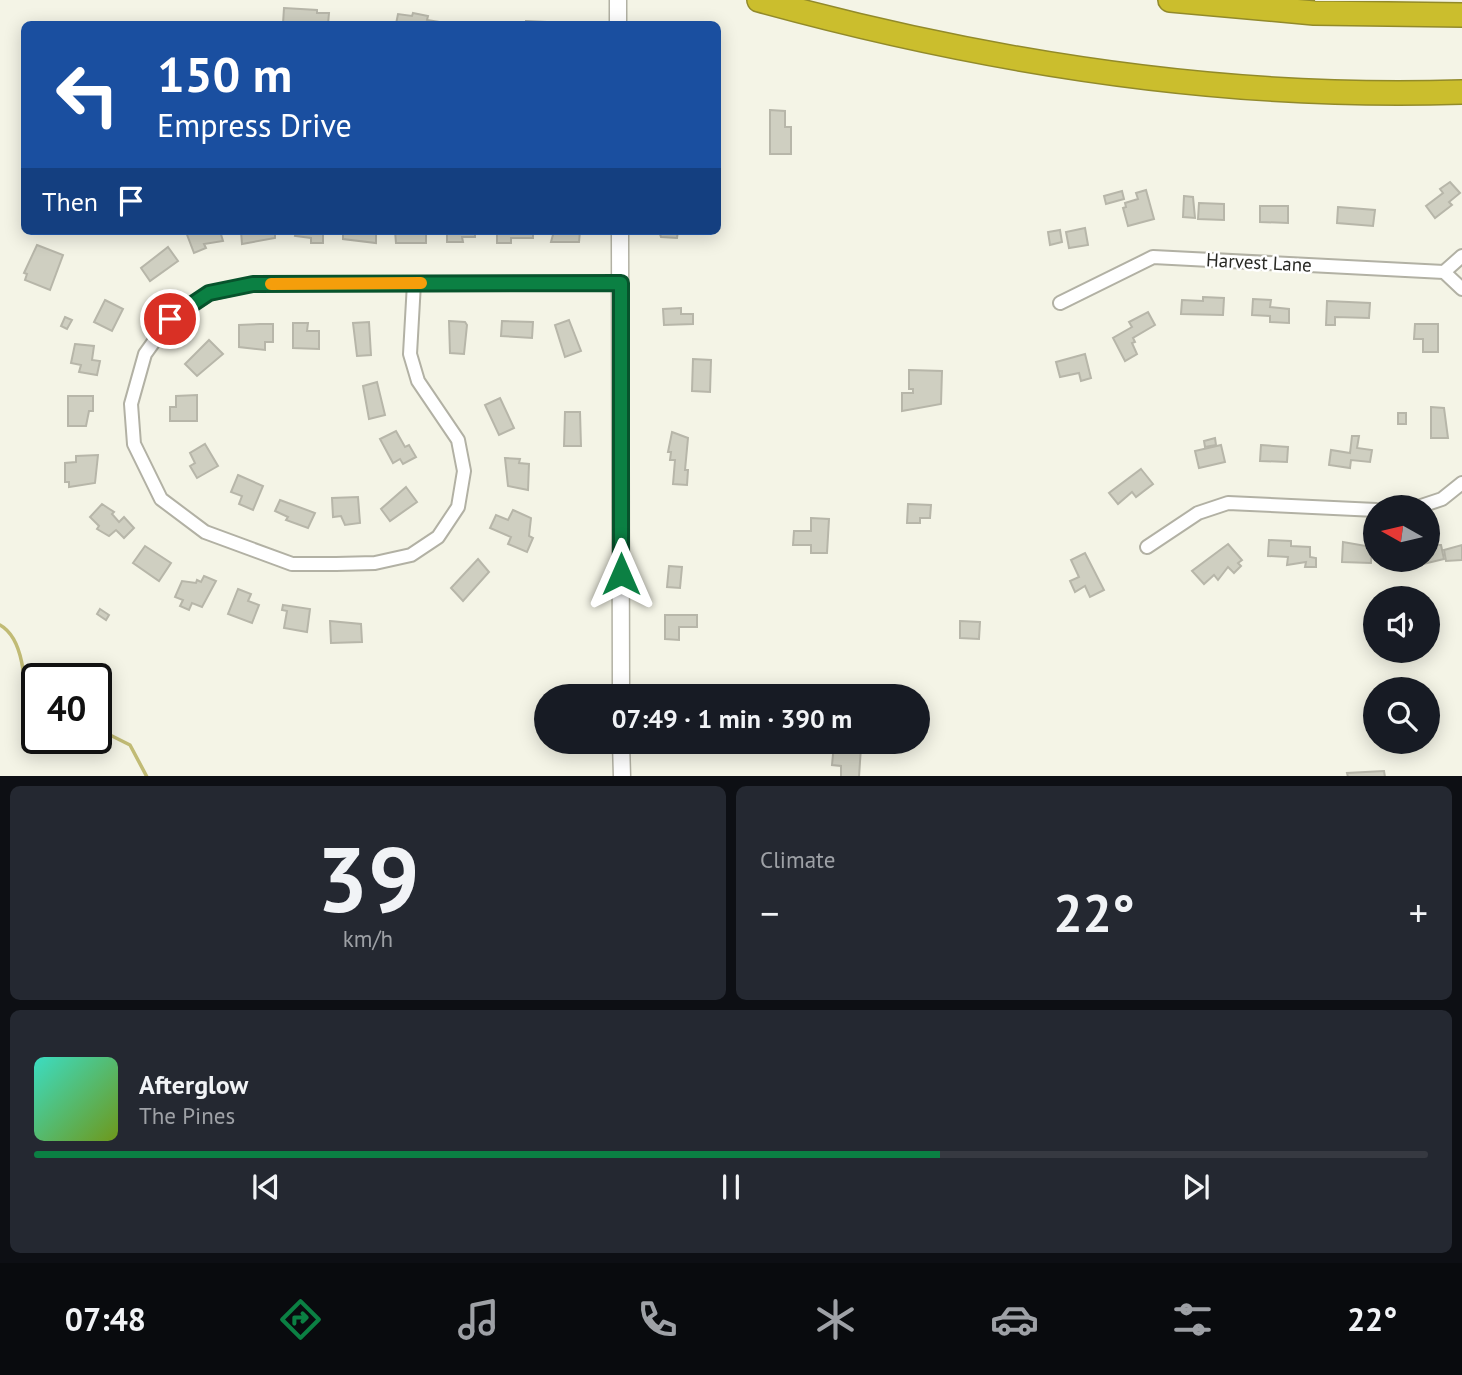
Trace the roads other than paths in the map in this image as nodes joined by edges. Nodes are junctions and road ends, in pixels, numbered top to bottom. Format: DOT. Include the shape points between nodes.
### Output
graph roads {
  1 [pos="618,0"];
  2 [pos="759,0"];
  3 [pos="1170,0"];
  4 [pos="1462,15"];
  5 [pos="618,21"];
  6 [pos="1462,92"];
  7 [pos="620,235"];
  8 [pos="1462,256"];
  9 [pos="1444,272"];
  10 [pos="414,283"];
  11 [pos="621,283"];
  12 [pos="1462,289"];
  13 [pos="1059,303"];
  14 [pos="1462,483"];
  15 [pos="1440,500"];
  16 [pos="1363,509"];
  17 [pos="1147,547"];
  18 [pos="621,684"];
  19 [pos="621,754"];
  20 [pos="621,776"];
  1 -- 5 [label="street"];
  2 -- 6 [label="highway" via="961,50 1101,73 1242,87"];
  3 -- 4 [label="highway" via="1314,13"];
  7 -- 11 [label="street"];
  8 -- 9 [label="street"];
  9 -- 12 [label="street"];
  9 -- 13 [label="street, Harvest Lane" via="1153,257"];
  10 -- 10 [label="street" via="253,284 209,293 170,319 145,354 131,404 134,444 161,499 205,532 292,564 375,563 411,555 438,537 458,507 464,471 457,440 418,380 410,354"];
  10 -- 11 [label="street"];
  11 -- 18 [label="street"];
  14 -- 15 [label="street"];
  16 -- 17 [label="street" via="1228,503 1198,513"];
  19 -- 20 [label="street"];
}
